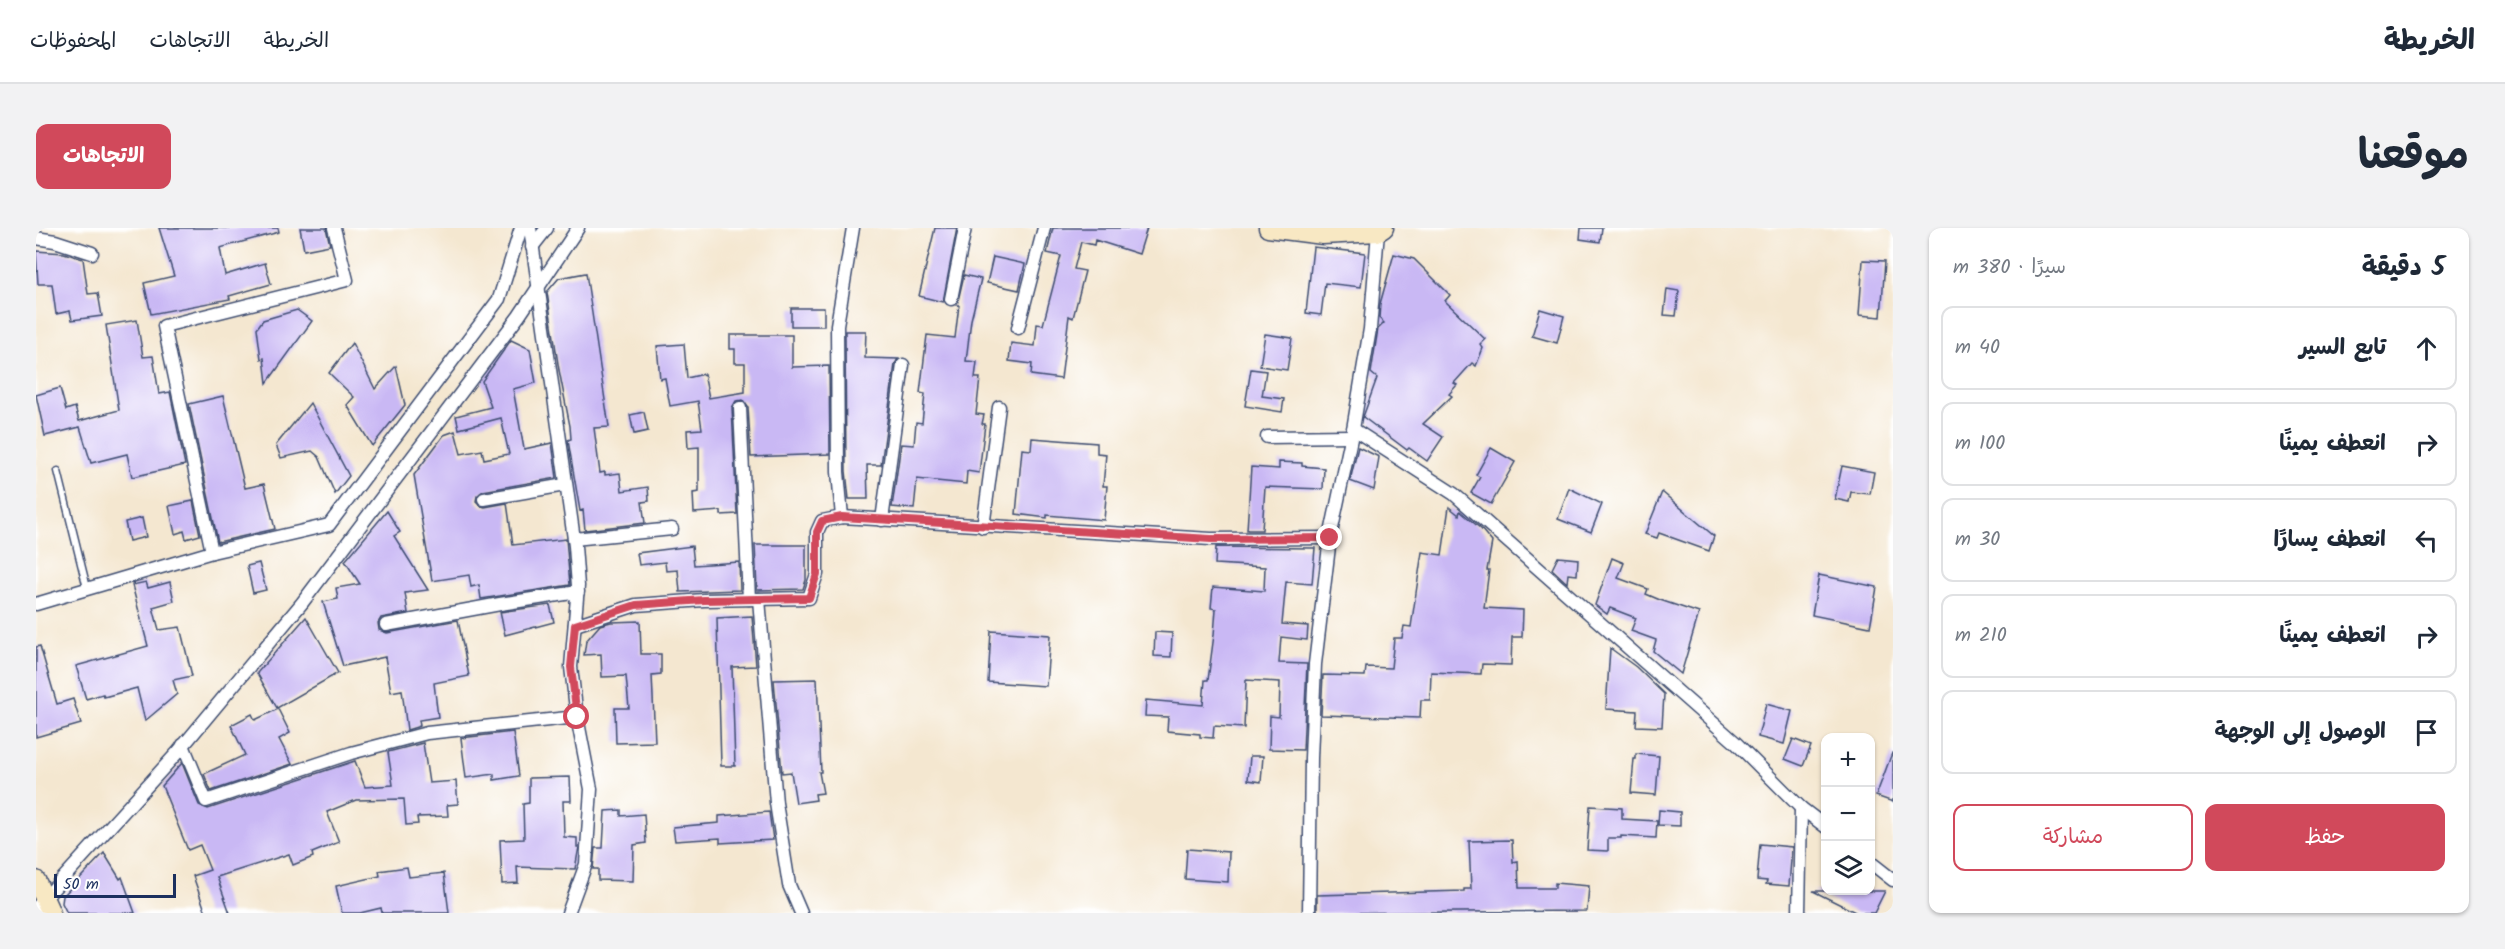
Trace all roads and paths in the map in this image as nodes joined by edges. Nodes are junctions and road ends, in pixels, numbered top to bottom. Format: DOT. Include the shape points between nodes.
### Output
graph roads {
  1 [pos="334,228"];
  2 [pos="521,228"];
  3 [pos="530,228"];
  4 [pos="548,228"];
  5 [pos="579,228"];
  6 [pos="853,228"];
  7 [pos="965,228"];
  8 [pos="1044,228"];
  9 [pos="1268,228"];
  10 [pos="1381,230"];
  11 [pos="36,238"];
  12 [pos="532,246"];
  13 [pos="92,253"];
  14 [pos="537,287"];
  15 [pos="951,299"];
  16 [pos="1018,328"];
  17 [pos="903,365"];
  18 [pos="999,406"];
  19 [pos="740,408"];
  20 [pos="1352,433"];
  21 [pos="1267,436"];
  22 [pos="58,471"];
  23 [pos="565,485"];
  24 [pos="484,499"];
  25 [pos="842,517"];
  26 [pos="882,520"];
  27 [pos="983,526"];
  28 [pos="672,528"];
  29 [pos="1330,538"];
  30 [pos="574,539"];
  31 [pos="212,552"];
  32 [pos="87,588"];
  33 [pos="578,592"];
  34 [pos="754,599"];
  35 [pos="36,603"];
  36 [pos="386,625"];
  37 [pos="575,625"];
  38 [pos="577,717"];
  39 [pos="183,745"];
  40 [pos="1801,808"];
  41 [pos="1821,823"];
  42 [pos="1875,866"];
  43 [pos="36,880"];
  44 [pos="1893,880"];
  45 [pos="44,907"];
  46 [pos="568,913"];
  47 [pos="801,913"];
  48 [pos="1309,913"];
  49 [pos="1799,913"];
  1 -- 31 [label="street" via="347,280 164,326"];
  2 -- 31 [label="street" via="499,298 329,525"];
  3 -- 12 [label="street"];
  4 -- 12 [label="street"];
  5 -- 14 [label="street"];
  6 -- 25 [label="street" via="837,326"];
  7 -- 15 [label="street"];
  8 -- 16 [label="street"];
  9 -- 10 [label="street" via="1323,236"];
  10 -- 20 [label="street" via="1370,329"];
  11 -- 13 [label="street"];
  12 -- 14 [label="street"];
  14 -- 23 [label="street"];
  14 -- 39 [label="street" via="302,603"];
  17 -- 26 [label="street"];
  18 -- 27 [label="street"];
  19 -- 34 [label="street"];
  20 -- 21 [label="street"];
  20 -- 29 [label="street"];
  20 -- 40 [label="street" via="1454,494 1736,743"];
  22 -- 32 [label="lane"];
  23 -- 24 [label="street"];
  23 -- 30 [label="street"];
  25 -- 26 [label="street"];
  25 -- 34 [label="street" via="822,521 817,532 817,574 809,598"];
  26 -- 27 [label="street"];
  27 -- 29 [label="street" via="1211,539"];
  28 -- 30 [label="street"];
  29 -- 48 [label="street" via="1315,664"];
  30 -- 33 [label="street"];
  31 -- 32 [label="street"];
  32 -- 35 [label="street"];
  33 -- 36 [label="street"];
  33 -- 37 [label="street"];
  34 -- 37 [label="street" via="636,605"];
  34 -- 47 [label="street" via="776,803 789,885"];
  37 -- 38 [label="street" via="571,667"];
  38 -- 39 [label="street" via="427,733 351,753 206,801"];
  38 -- 46 [label="street" via="591,789 586,864"];
  39 -- 45 [label="street"];
  40 -- 41 [label="street"];
  40 -- 49 [label="street"];
  42 -- 44 [label="street"];
  43 -- 45 [label="street"];
}
